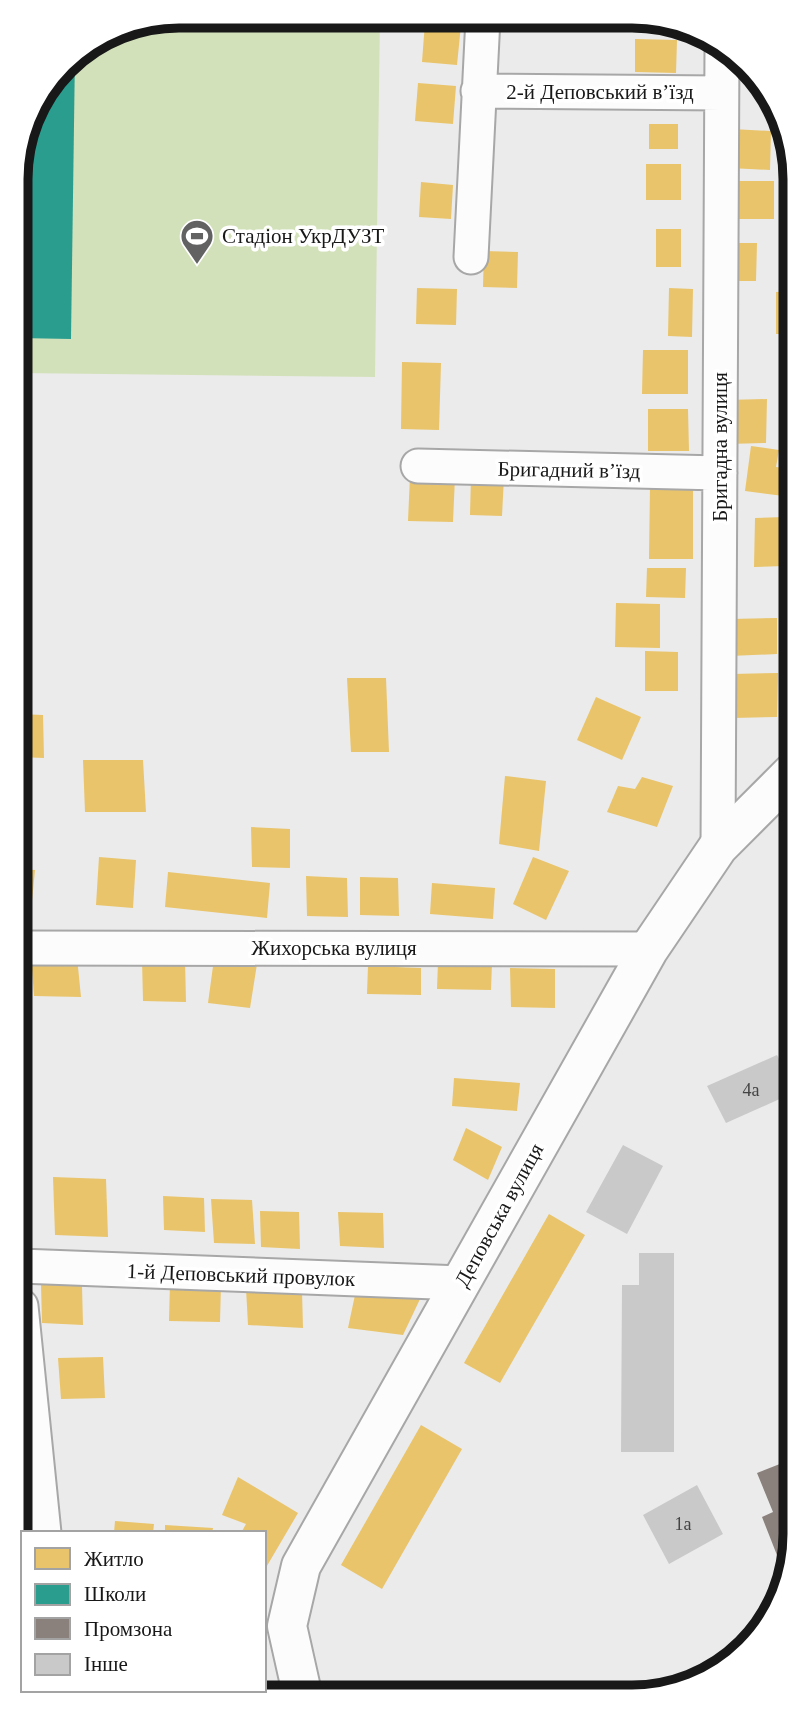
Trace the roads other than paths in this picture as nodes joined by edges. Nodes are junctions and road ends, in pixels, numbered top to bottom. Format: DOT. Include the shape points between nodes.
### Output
graph roads {
  1 [pos="482,28"];
  2 [pos="722,57"];
  3 [pos="478,91"];
  4 [pos="721,93"];
  5 [pos="471,257"];
  6 [pos="418,466"];
  7 [pos="720,473"];
  8 [pos="783,782"];
  9 [pos="718,847"];
  10 [pos="28,948"];
  11 [pos="649,949"];
  12 [pos="28,1266"];
  13 [pos="461,1283"];
  14 [pos="28,1375"];
  15 [pos="44,1531"];
  16 [pos="276,1625"];
  17 [pos="299,1685"];
  1 -- 3 [label="street, 2-й Деповський в’їзд"];
  2 -- 4 [label="street, Бригадна вулиця"];
  3 -- 4 [label="street, 2-й Деповський в’їзд"];
  3 -- 5 [label="street, 2-й Деповський в’їзд"];
  4 -- 7 [label="street, Бригадна вулиця"];
  6 -- 7 [label="street, Бригадний в’їзд"];
  7 -- 9 [label="street, Бригадна вулиця"];
  8 -- 9 [label="main road, Деповська вулиця"];
  9 -- 11 [label="main road, Деповська вулиця"];
  10 -- 11 [label="street, Жихорська вулиця"];
  11 -- 13 [label="main road, Деповська вулиця"];
  12 -- 13 [label="street, 1-й Деповський провулок"];
  13 -- 16 [label="main road, Деповська вулиця" via="301,1566"];
  14 -- 15 [label="street"];
  16 -- 17 [label="main road, Деповська вулиця"];
}
